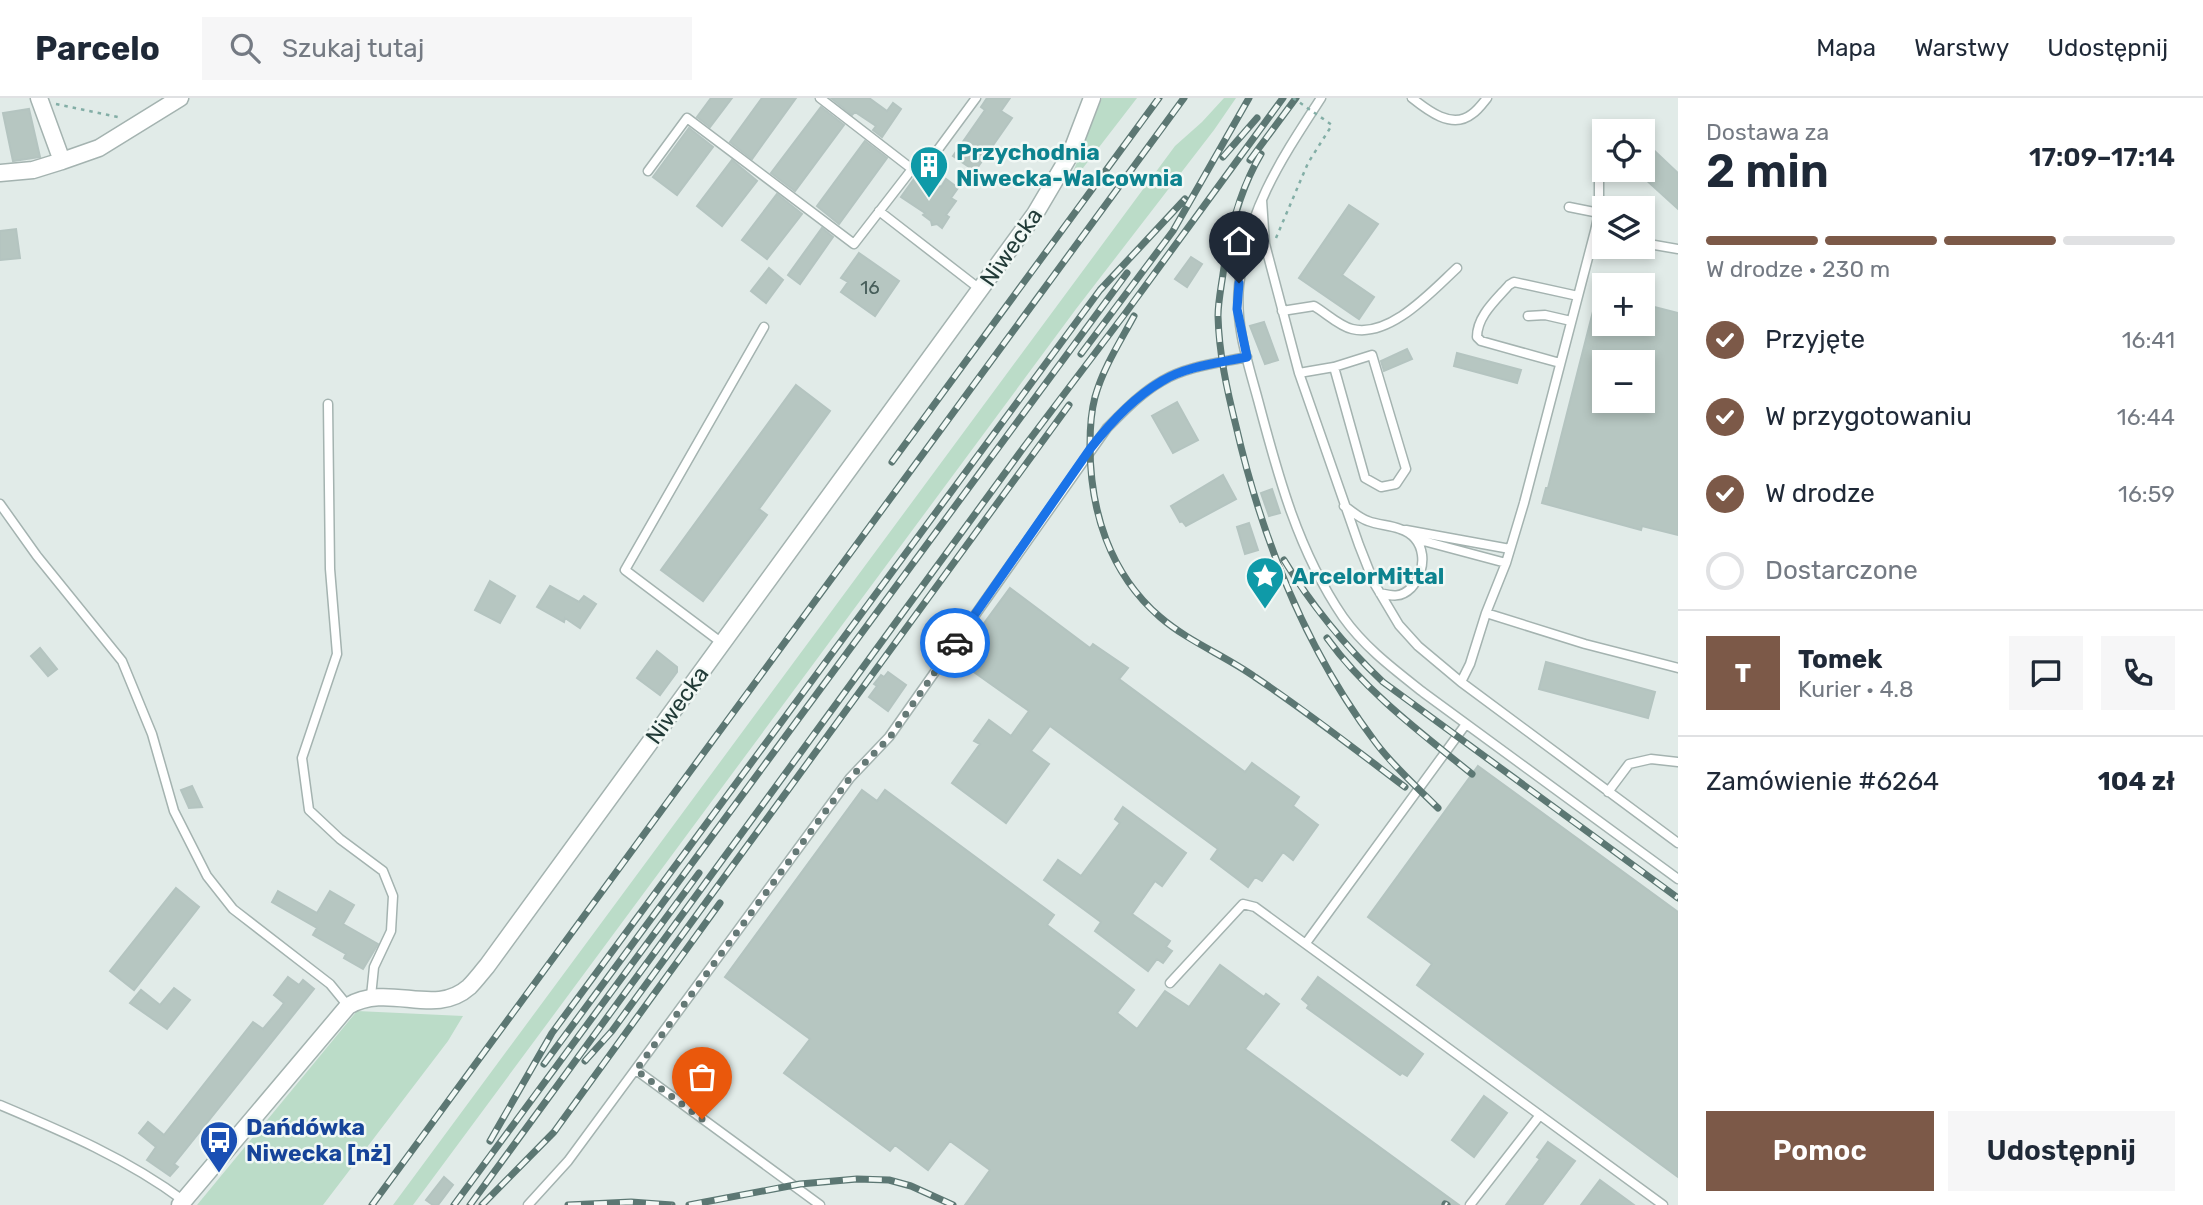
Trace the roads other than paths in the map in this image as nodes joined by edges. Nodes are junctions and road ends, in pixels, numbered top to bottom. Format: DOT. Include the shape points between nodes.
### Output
graph roads {
  1 [pos="180,98"];
  2 [pos="820,98"];
  3 [pos="976,98"];
  4 [pos="1092,98"];
  5 [pos="1321,98"];
  6 [pos="1412,98"];
  7 [pos="1488,98"];
  8 [pos="44,99"];
  9 [pos="62,161"];
  10 [pos="912,169"];
  11 [pos="648,171"];
  12 [pos="0,173"];
  13 [pos="1262,197"];
  14 [pos="1569,207"];
  15 [pos="879,211"];
  16 [pos="1592,211"];
  17 [pos="1592,242"];
  18 [pos="1655,245"];
  19 [pos="1678,249"];
  20 [pos="1457,268"];
  21 [pos="981,290"];
  22 [pos="1578,296"];
  23 [pos="1282,312"];
  24 [pos="1528,316"];
  25 [pos="1571,321"];
  26 [pos="764,327"];
  27 [pos="1247,357"];
  28 [pos="1560,363"];
  29 [pos="1334,367"];
  30 [pos="1299,373"];
  31 [pos="328,404"];
  32 [pos="0,504"];
  33 [pos="1345,506"];
  34 [pos="1403,530"];
  35 [pos="1416,539"];
  36 [pos="1510,548"];
  37 [pos="1506,563"];
  38 [pos="1380,593"];
  39 [pos="1486,613"];
  40 [pos="722,643"];
  41 [pos="1678,668"];
  42 [pos="1461,682"];
  43 [pos="1466,724"];
  44 [pos="1678,762"];
  45 [pos="1608,792"];
  46 [pos="1678,843"];
  47 [pos="1678,879"];
  48 [pos="1306,943"];
  49 [pos="1170,983"];
  50 [pos="371,996"];
  51 [pos="348,1006"];
  52 [pos="636,1070"];
  53 [pos="0,1105"];
  54 [pos="1540,1115"];
  55 [pos="182,1203"];
  56 [pos="528,1205"];
  57 [pos="820,1205"];
  58 [pos="1471,1205"];
  59 [pos="1663,1205"];
  1 -- 9 [label="street" via="99,148"];
  2 -- 10 [label="lane"];
  3 -- 10 [label="lane" via="934,155"];
  4 -- 21 [label="street, Niwecka" via="1054,183"];
  5 -- 13 [label="lane"];
  6 -- 7 [label="lane" via="1434,115 1454,120 1470,116"];
  8 -- 9 [label="street"];
  9 -- 12 [label="street"];
  10 -- 15 [label="lane"];
  11 -- 15 [label="lane" via="687,118 854,244"];
  13 -- 23 [label="lane" via="1265,244"];
  13 -- 27 [label="lane" via="1252,220 1239,283 1237,309"];
  14 -- 16 [label="lane"];
  15 -- 21 [label="lane"];
  17 -- 22 [label="lane"];
  18 -- 19 [label="lane"];
  20 -- 23 [label="lane" via="1414,307 1365,331 1348,329 1314,306"];
  21 -- 40 [label="street, Niwecka"];
  22 -- 25 [label="lane"];
  22 -- 28 [label="lane" via="1514,282 1477,328 1481,341"];
  23 -- 30 [label="lane"];
  24 -- 25 [label="lane"];
  25 -- 28 [label="lane"];
  26 -- 40 [label="lane" via="625,570"];
  27 -- 43 [label="lane" via="1286,500 1327,591 1362,640"];
  27 -- 52 [label="lane" via="1162,380 1107,428 890,737 850,778"];
  28 -- 36 [label="lane"];
  29 -- 29 [label="lane" via="1372,355 1406,469 1396,484 1381,487 1365,478"];
  29 -- 30 [label="lane"];
  30 -- 33 [label="lane"];
  31 -- 50 [label="lane" via="330,569 337,654 302,758 309,810 383,871 393,896 391,931 374,967"];
  32 -- 51 [label="lane" via="122,661 152,734 174,811 207,877 233,909 330,985"];
  33 -- 34 [label="lane" via="1366,521"];
  33 -- 38 [label="lane"];
  34 -- 35 [label="lane"];
  34 -- 36 [label="lane"];
  35 -- 37 [label="lane"];
  35 -- 38 [label="lane" via="1424,565 1418,580 1396,596"];
  36 -- 37 [label="lane"];
  37 -- 39 [label="lane"];
  38 -- 42 [label="lane" via="1418,646"];
  39 -- 41 [label="lane"];
  39 -- 42 [label="lane"];
  40 -- 50 [label="street, Niwecka" via="468,988 436,1002"];
  42 -- 45 [label="lane"];
  43 -- 47 [label="lane"];
  43 -- 48 [label="lane"];
  44 -- 45 [label="lane" via="1651,759 1629,764"];
  45 -- 46 [label="lane"];
  48 -- 49 [label="lane" via="1255,907 1243,904"];
  48 -- 54 [label="lane"];
  50 -- 51 [label="street, Niwecka"];
  51 -- 55 [label="street, Niwecka"];
  52 -- 56 [label="lane" via="568,1161"];
  52 -- 57 [label="lane"];
  53 -- 55 [label="lane" via="98,1148 145,1174"];
  54 -- 58 [label="lane"];
  54 -- 59 [label="lane"];
}
